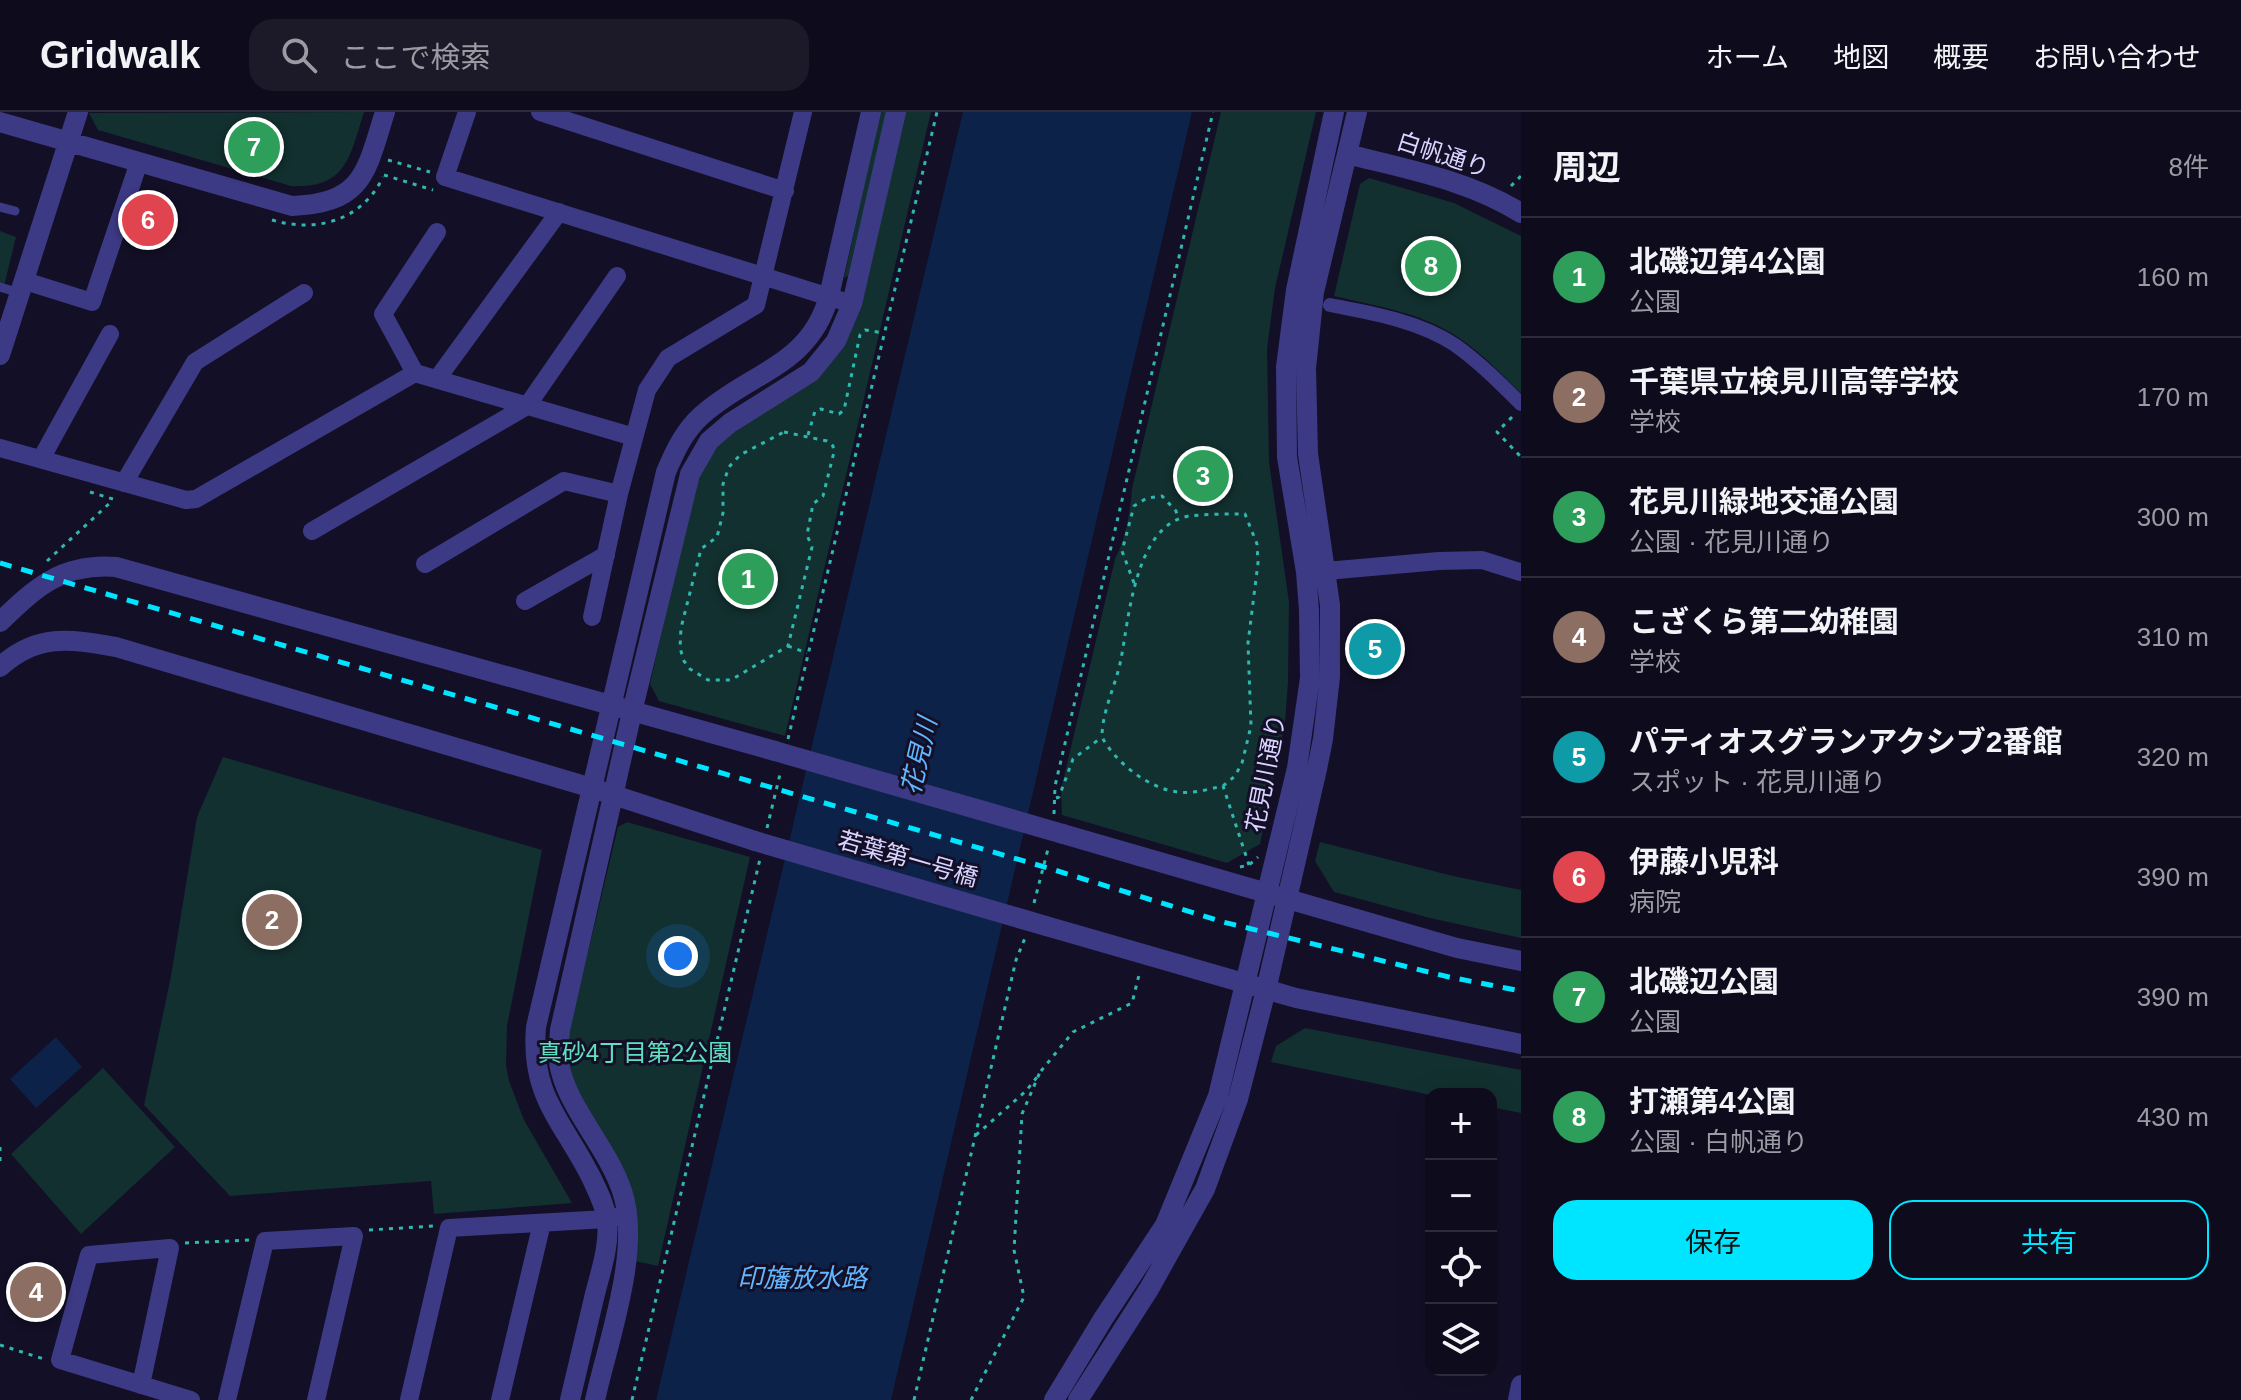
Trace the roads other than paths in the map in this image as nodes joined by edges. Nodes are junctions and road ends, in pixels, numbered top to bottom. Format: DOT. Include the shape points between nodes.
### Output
graph roads {
  1 [pos="78,112"];
  2 [pos="385,112"];
  3 [pos="467,112"];
  4 [pos="540,112"];
  5 [pos="803,112"];
  6 [pos="871,112"];
  7 [pos="896,112"];
  8 [pos="1334,112"];
  9 [pos="1357,112"];
  10 [pos="0,122"];
  11 [pos="69,142"];
  12 [pos="1347,154"];
  13 [pos="139,162"];
  14 [pos="785,191"];
  15 [pos="0,207"];
  16 [pos="15,211"];
  17 [pos="559,212"];
  18 [pos="1521,213"];
  19 [pos="437,232"];
  20 [pos="617,276"];
  21 [pos="765,276"];
  22 [pos="0,287"];
  23 [pos="22,287"];
  24 [pos="304,293"];
  25 [pos="829,296"];
  26 [pos="852,304"];
  27 [pos="1330,305"];
  28 [pos="110,334"];
  29 [pos="0,355"];
  30 [pos="415,373"];
  31 [pos="437,379"];
  32 [pos="527,406"];
  33 [pos="1521,407"];
  34 [pos="634,437"];
  35 [pos="0,448"];
  36 [pos="41,459"];
  37 [pos="124,483"];
  38 [pos="619,494"];
  39 [pos="312,531"];
  40 [pos="606,555"];
  41 [pos="425,564"];
  42 [pos="1326,571"];
  43 [pos="1521,572"];
  44 [pos="525,601"];
  45 [pos="592,617"];
  46 [pos="0,622"];
  47 [pos="0,667"];
  48 [pos="610,706"];
  49 [pos="632,712"];
  50 [pos="592,788"];
  51 [pos="613,795"];
  52 [pos="1278,896"];
  53 [pos="1521,961"];
  54 [pos="1245,984"];
  55 [pos="1266,990"];
  56 [pos="1521,1044"];
  57 [pos="628,1215"];
  58 [pos="607,1219"];
  59 [pos="542,1223"];
  60 [pos="141,1385"];
  61 [pos="1521,1385"];
  62 [pos="191,1400"];
  63 [pos="227,1400"];
  64 [pos="316,1400"];
  65 [pos="409,1400"];
  66 [pos="500,1400"];
  67 [pos="570,1400"];
  68 [pos="595,1400"];
  69 [pos="1054,1400"];
  70 [pos="1078,1400"];
  71 [pos="1518,1400"];
  1 -- 11 [label="street"];
  2 -- 13 [label="street" via="367,169 356,185 320,205 292,206"];
  3 -- 17 [label="street" via="445,177"];
  4 -- 14 [label="street"];
  5 -- 14 [label="street"];
  6 -- 25 [label="street"];
  7 -- 26 [label="street"];
  8 -- 52 [label="street, 花見川通り" via="1296,290 1286,367 1287,457 1306,572 1310,678"];
  9 -- 12 [label="street, 花見川通り"];
  10 -- 11 [label="street"];
  11 -- 13 [label="street"];
  11 -- 23 [label="street"];
  12 -- 18 [label="street, 白帆通り" via="1445,179"];
  12 -- 42 [label="street, 花見川通り" via="1314,292 1306,368 1308,454"];
  13 -- 23 [label="street" via="92,302"];
  14 -- 21 [label="street"];
  15 -- 16 [label="lane"];
  17 -- 21 [label="street"];
  17 -- 31 [label="street"];
  19 -- 30 [label="street" via="383,314"];
  20 -- 32 [label="street"];
  21 -- 25 [label="street"];
  21 -- 34 [label="street" via="756,305 668,358 657,371"];
  22 -- 23 [label="lane"];
  23 -- 29 [label="street"];
  24 -- 37 [label="street" via="195,362"];
  25 -- 26 [label="street"];
  25 -- 48 [label="street" via="815,331 792,356 717,403 680,441 666,472"];
  26 -- 49 [label="street" via="836,341 811,372 730,423 709,441 690,474"];
  27 -- 33 [label="street" via="1401,322 1454,344"];
  28 -- 36 [label="street"];
  30 -- 31 [label="street"];
  30 -- 37 [label="street" via="204,496 186,500"];
  31 -- 32 [label="street"];
  32 -- 34 [label="street"];
  32 -- 39 [label="street"];
  34 -- 38 [label="street"];
  35 -- 36 [label="street"];
  36 -- 37 [label="street"];
  38 -- 40 [label="street"];
  38 -- 41 [label="street" via="564,481"];
  40 -- 44 [label="street"];
  40 -- 45 [label="street"];
  42 -- 43 [label="street" via="1482,560"];
  42 -- 52 [label="street, 花見川通り" via="1330,677 1323,739"];
  46 -- 48 [label="street" via="36,587 52,579 72,570 116,567"];
  47 -- 50 [label="street, 若葉第一号橋" via="19,651 62,639 116,647"];
  48 -- 49 [label="street"];
  48 -- 50 [label="street"];
  49 -- 51 [label="street"];
  49 -- 52 [label="street, bridge"];
  50 -- 51 [label="street, 若葉第一号橋"];
  50 -- 58 [label="street" via="534,1051 546,1102 586,1166"];
  51 -- 54 [label="street, 若葉第一号橋, bridge" via="1037,928"];
  51 -- 57 [label="street" via="560,1030 560,1069 566,1090 606,1155"];
  52 -- 53 [label="street"];
  52 -- 54 [label="street, 花見川通り"];
  52 -- 55 [label="street, 花見川通り"];
  54 -- 55 [label="street, 若葉第一号橋"];
  54 -- 69 [label="street, 花見川通り" via="1218,1096 1165,1225"];
  55 -- 56 [label="street, 若葉第一号橋"];
  55 -- 70 [label="street, 花見川通り" via="1238,1099 1205,1189"];
  57 -- 58 [label="street"];
  57 -- 68 [label="street" via="629,1254"];
  58 -- 59 [label="street"];
  58 -- 67 [label="street" via="605,1251"];
  59 -- 65 [label="street" via="449,1228"];
  59 -- 66 [label="street"];
  60 -- 60 [label="street" via="60,1360 89,1255 170,1248"];
  60 -- 62 [label="street"];
  61 -- 71 [label="street"];
  63 -- 64 [label="street" via="265,1241 354,1236"];
}
